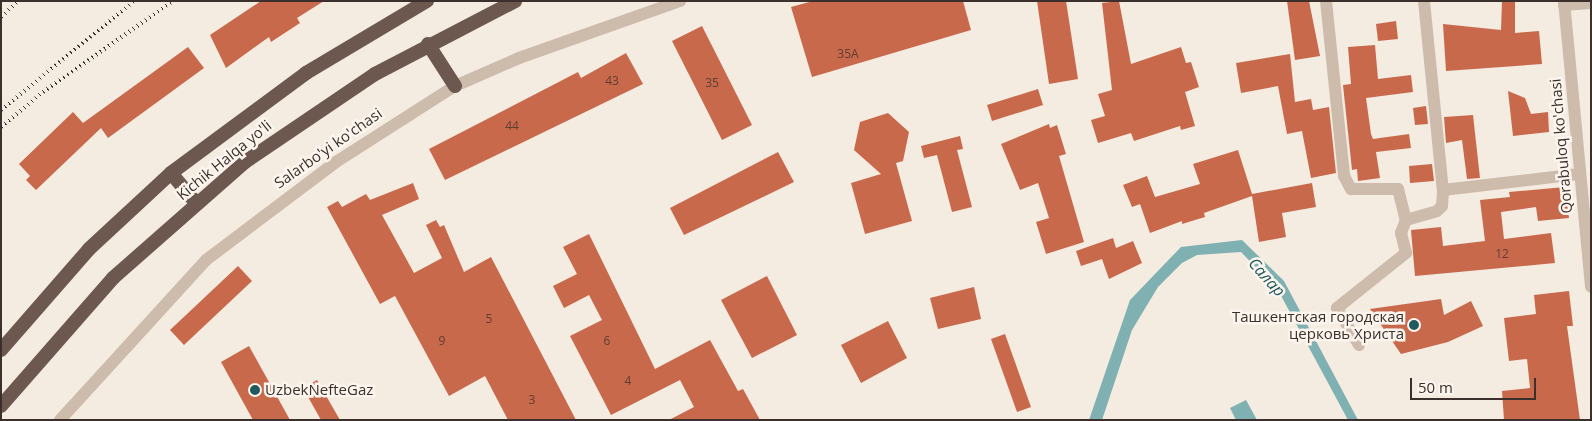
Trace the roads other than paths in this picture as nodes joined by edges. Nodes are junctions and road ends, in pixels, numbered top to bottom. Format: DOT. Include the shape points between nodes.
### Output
graph roads {
  1 [pos="427,1"];
  2 [pos="515,1"];
  3 [pos="680,1"];
  4 [pos="1326,1"];
  5 [pos="1424,1"];
  6 [pos="1564,3"];
  7 [pos="1591,3"];
  8 [pos="428,44"];
  9 [pos="454,86"];
  10 [pos="171,173"];
  11 [pos="1580,174"];
  12 [pos="1443,190"];
  13 [pos="196,203"];
  14 [pos="1406,220"];
  15 [pos="1591,287"];
  16 [pos="1359,345"];
  17 [pos="1,350"];
  18 [pos="1,406"];
  19 [pos="60,420"];
  1 -- 10 [label="highway, Kichik Halqa yo'li" via="306,73"];
  2 -- 8 [label="highway, Kichik Halqa yo'li"];
  3 -- 9 [label="street, Salarbo'yi ko'chasi" via="519,58"];
  4 -- 14 [label="street" via="1346,184 1351,189 1398,189"];
  5 -- 12 [label="street"];
  6 -- 7 [label="street"];
  6 -- 11 [label="street, Qorabuloq ko'chasi"];
  8 -- 9 [label="highway"];
  8 -- 13 [label="highway, Kichik Halqa yo'li" via="325,104"];
  9 -- 19 [label="street, Salarbo'yi ko'chasi" via="336,162 206,260"];
  10 -- 13 [label="highway"];
  10 -- 17 [label="highway, Kichik Halqa yo'li" via="89,249"];
  11 -- 12 [label="street"];
  11 -- 15 [label="street, Qorabuloq ko'chasi"];
  12 -- 14 [label="street" via="1442,206 1437,211"];
  13 -- 18 [label="highway, Kichik Halqa yo'li" via="107,284"];
  14 -- 16 [label="street" via="1401,233 1406,253 1336,308"];
}
